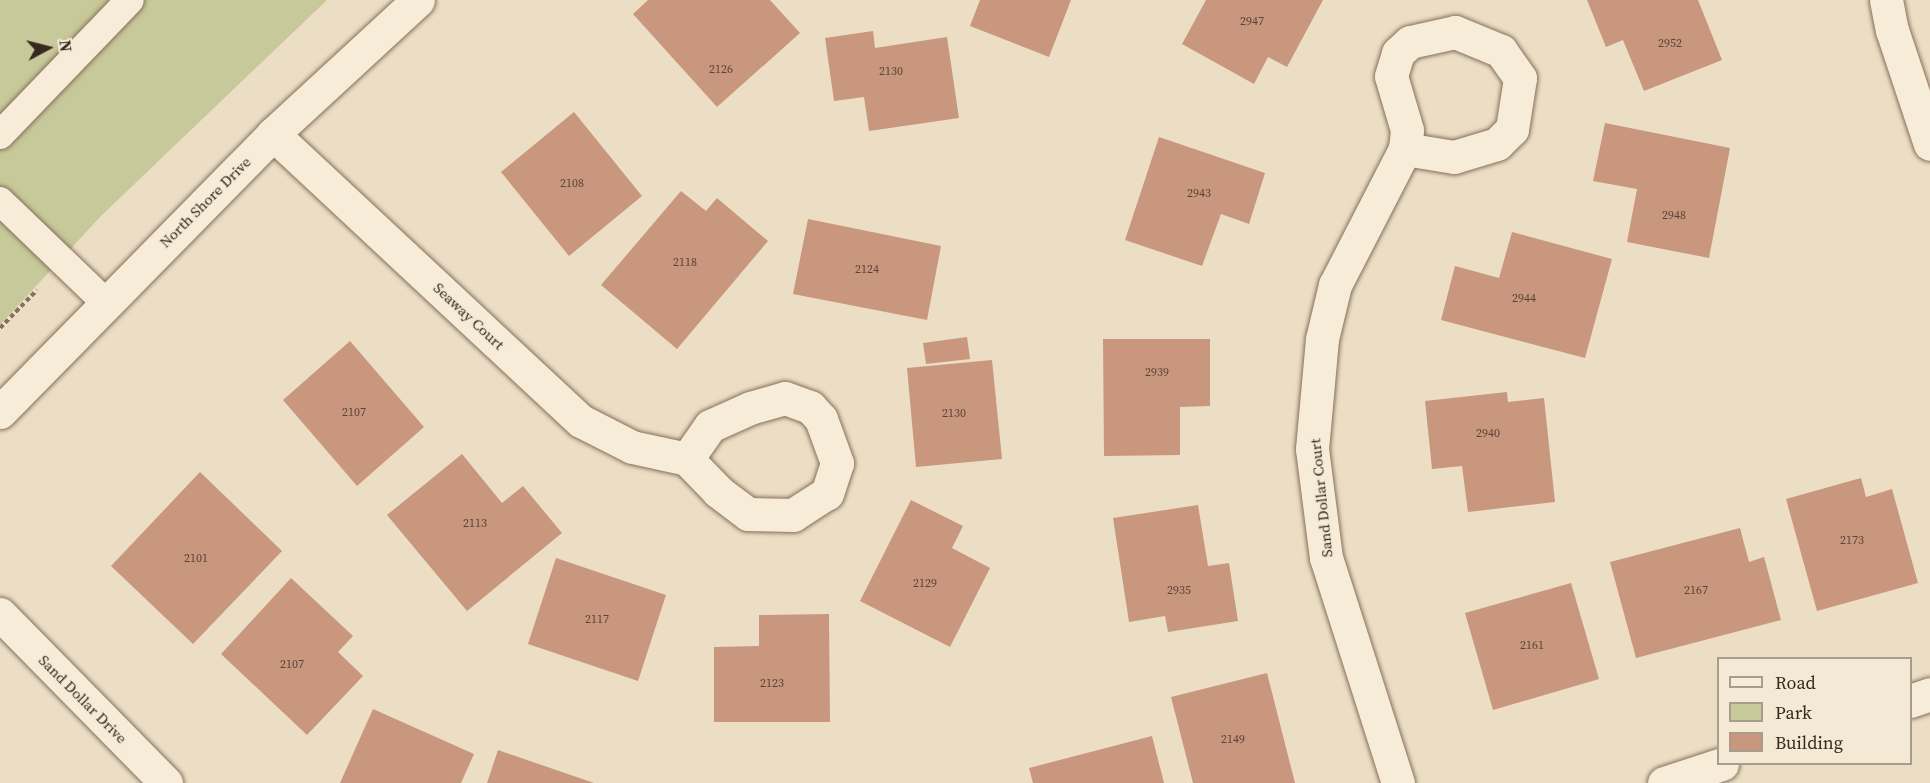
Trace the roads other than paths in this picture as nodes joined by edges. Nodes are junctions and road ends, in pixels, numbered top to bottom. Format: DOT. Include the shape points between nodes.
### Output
graph roads {
  1 [pos="130,0"];
  2 [pos="418,0"];
  3 [pos="1886,0"];
  4 [pos="273,134"];
  5 [pos="0,135"];
  6 [pos="1930,144"];
  7 [pos="1405,149"];
  8 [pos="0,201"];
  9 [pos="106,303"];
  10 [pos="0,412"];
  11 [pos="687,459"];
  12 [pos="0,614"];
  13 [pos="1930,694"];
  14 [pos="1912,700"];
  15 [pos="1719,765"];
  16 [pos="166,783"];
  17 [pos="1398,783"];
  18 [pos="1664,783"];
  1 -- 5 [label="lane"];
  2 -- 4 [label="street, North Shore Drive"];
  3 -- 6 [label="street" via="1892,30"];
  4 -- 9 [label="street, North Shore Drive"];
  4 -- 11 [label="street, Seaway Court" via="581,421 632,447"];
  7 -- 17 [label="street, Sand Dollar Court" via="1335,285 1322,339 1312,449 1326,558"];
  8 -- 9 [label="lane"];
  9 -- 10 [label="street, North Shore Drive"];
  12 -- 16 [label="street, Sand Dollar Drive"];
  13 -- 14 [label="street"];
  15 -- 18 [label="street"];
}
